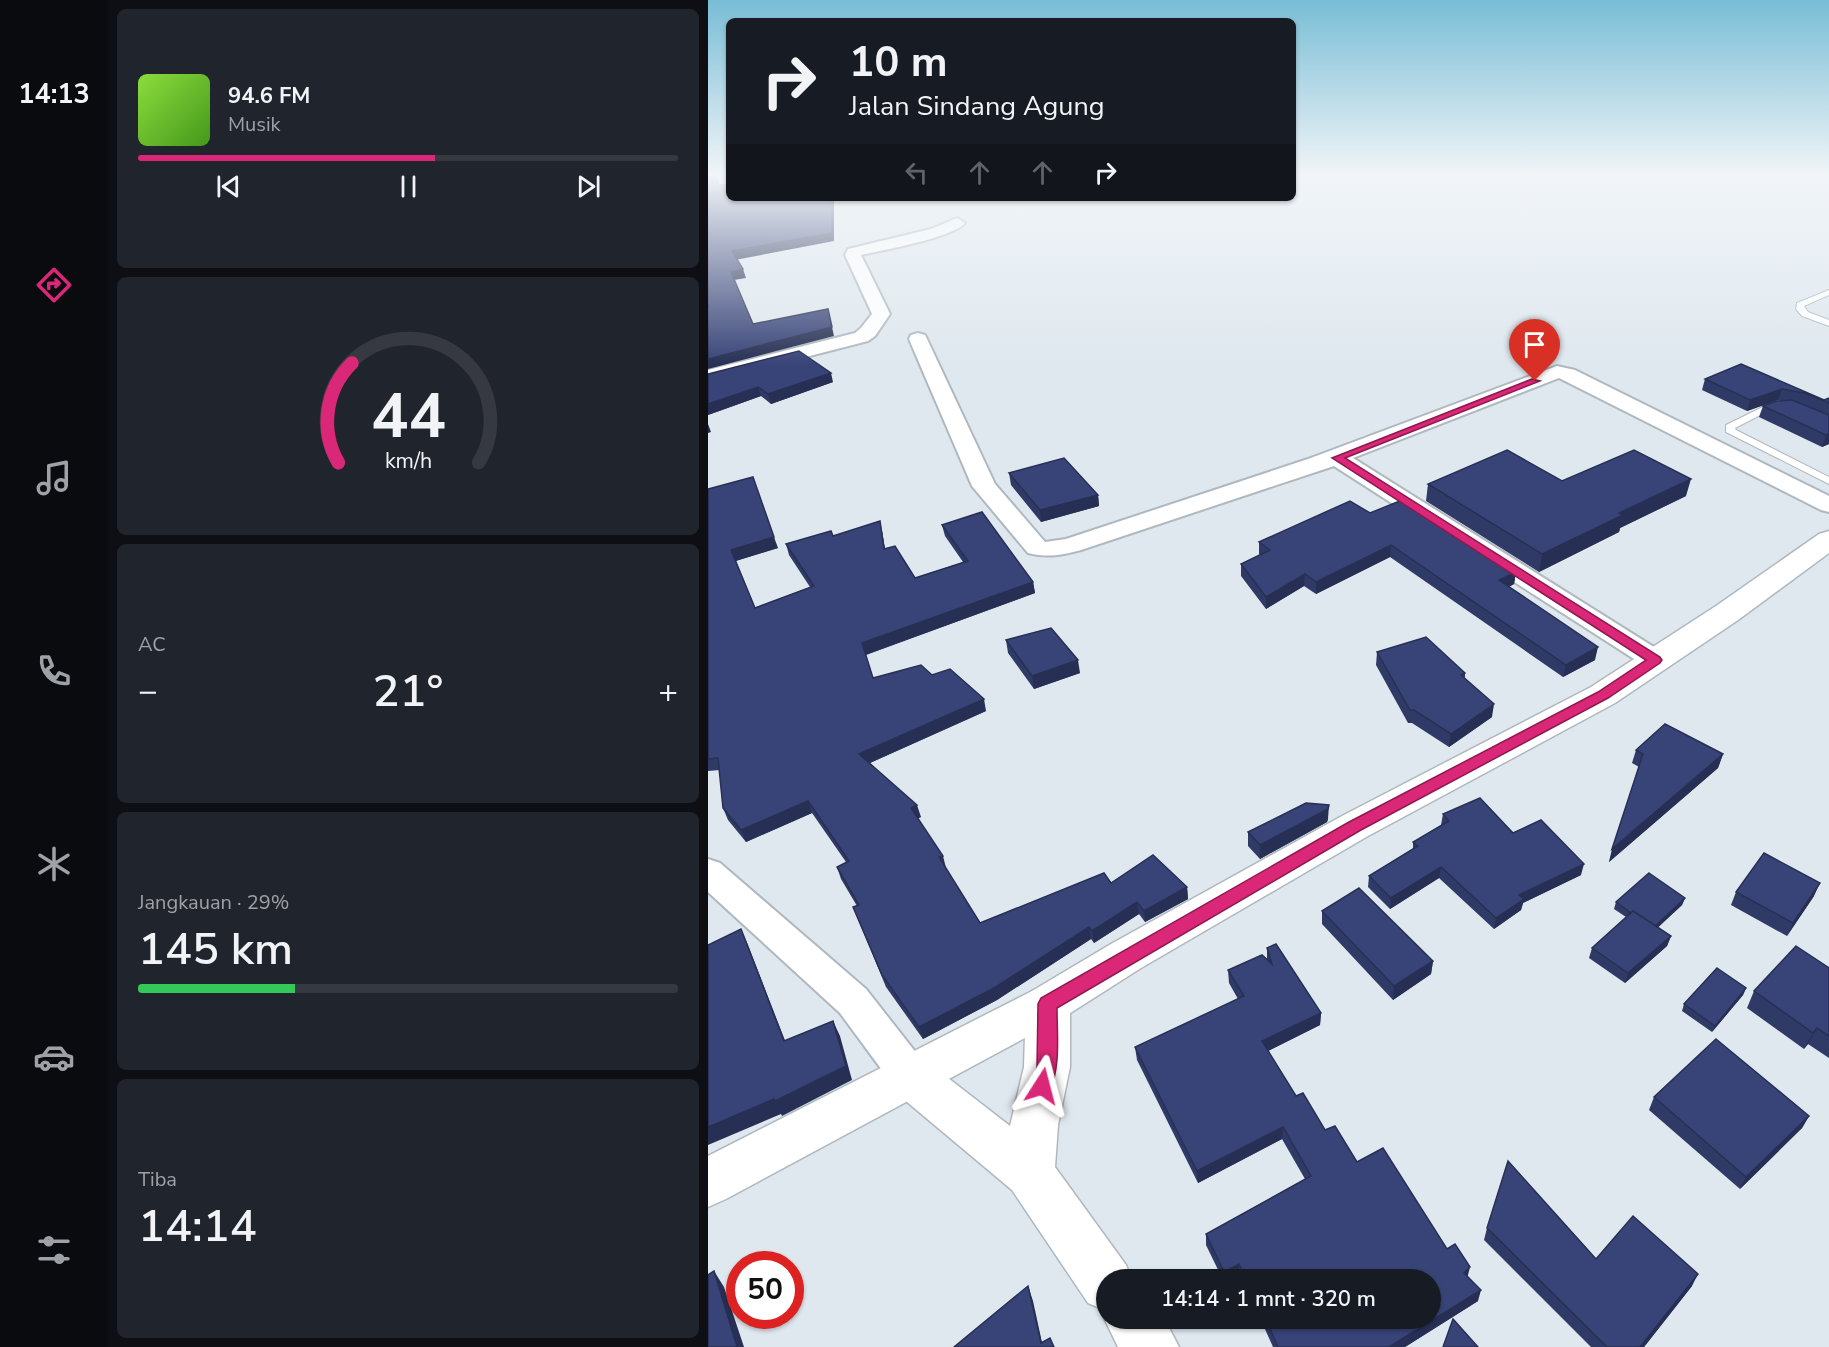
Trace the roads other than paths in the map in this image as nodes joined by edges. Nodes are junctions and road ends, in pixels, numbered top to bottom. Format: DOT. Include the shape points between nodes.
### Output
graph roads {
  1 [pos="908,239"];
  2 [pos="1829,292"];
  3 [pos="1829,323"];
  4 [pos="918,339"];
  5 [pos="708,376"];
  6 [pos="1783,403"];
  7 [pos="1337,458"];
  8 [pos="1829,481"];
  9 [pos="1829,505"];
  10 [pos="1829,540"];
  11 [pos="1655,660"];
  12 [pos="708,872"];
  13 [pos="1048,1004"];
  14 [pos="910,1076"];
  15 [pos="1030,1173"];
  16 [pos="708,1182"];
  17 [pos="1097,1269"];
  18 [pos="1139,1329"];
  19 [pos="1151,1347"];
  1 -- 5 [label="street" via="854,252 881,314 861,337"];
  2 -- 3 [label="lane" via="1800,305 1800,309"];
  4 -- 7 [label="street" via="984,486 1037,548 1049,550 1072,545"];
  6 -- 8 [label="lane" via="1774,403 1730,427 1731,432"];
  7 -- 9 [label="street" via="1560,372"];
  7 -- 11 [label="street"];
  10 -- 11 [label="main road"];
  11 -- 13 [label="main road" via="1603,695 1355,826"];
  12 -- 14 [label="street" via="853,1001"];
  13 -- 14 [label="main road"];
  13 -- 15 [label="main road" via="1047,1067 1034,1125"];
  14 -- 15 [label="main road"];
  14 -- 16 [label="main road"];
  15 -- 17 [label="main road"];
  18 -- 19 [label="main road"];
}
